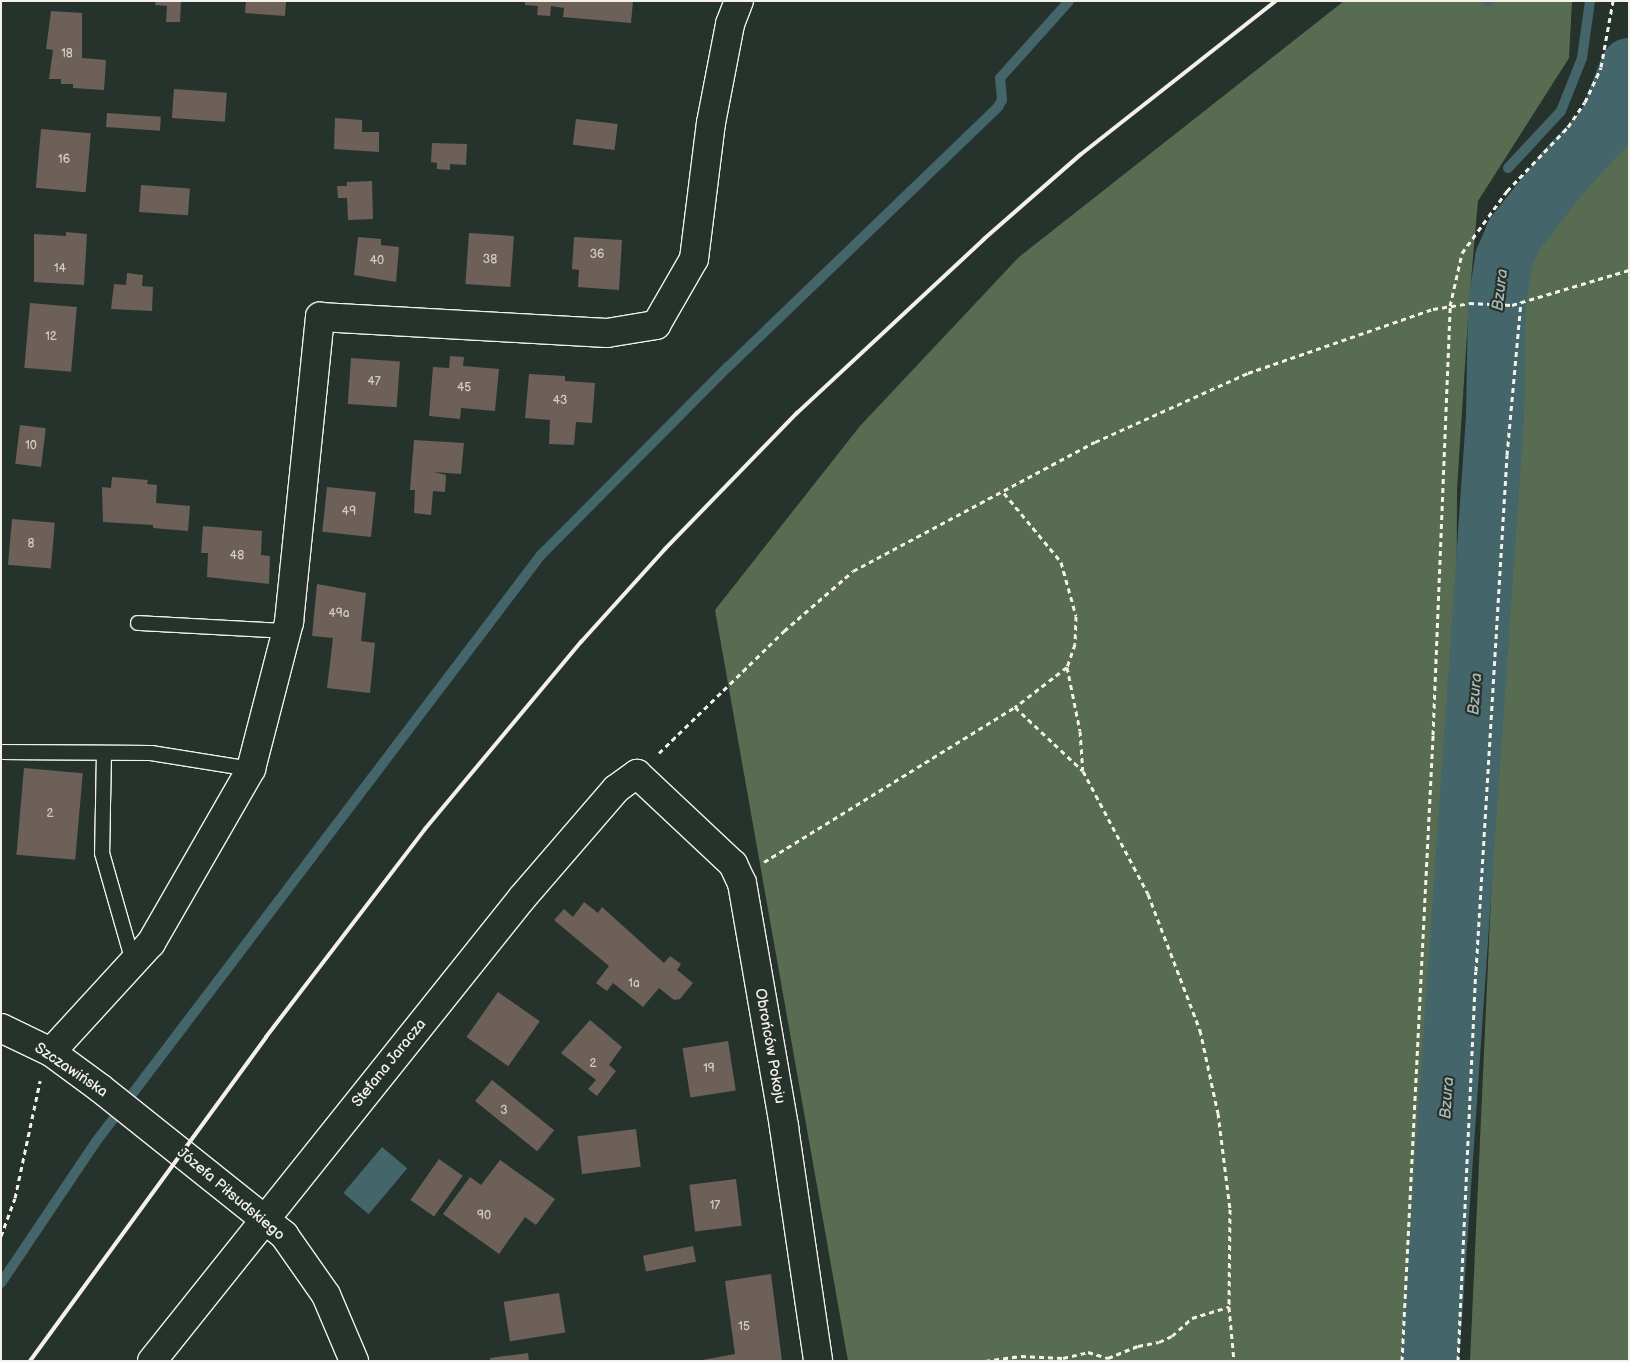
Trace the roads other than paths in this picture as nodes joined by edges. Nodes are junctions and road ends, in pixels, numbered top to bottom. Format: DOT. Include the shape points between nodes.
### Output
graph roads {
  1 [pos="739,1"];
  2 [pos="138,623"];
  3 [pos="286,632"];
  4 [pos="1,752"];
  5 [pos="104,753"];
  6 [pos="251,769"];
  7 [pos="637,774"];
  8 [pos="133,962"];
  9 [pos="1,1028"];
  10 [pos="46,1064"];
  11 [pos="137,1117"];
  12 [pos="264,1217"];
  13 [pos="152,1361"];
  14 [pos="354,1361"];
  15 [pos="818,1361"];
  1 -- 3 [label="street" via="730,24 710,124 694,259 656,325 607,333 320,317"];
  2 -- 3 [label="lane"];
  3 -- 6 [label="street"];
  4 -- 5 [label="lane"];
  5 -- 6 [label="lane" via="151,753"];
  5 -- 8 [label="lane" via="102,853"];
  6 -- 8 [label="street" via="151,943"];
  7 -- 12 [label="street, Stefana Jaracza" via="616,789 522,898"];
  7 -- 15 [label="street, Obrońców Pokoju" via="733,864 742,883 784,1127"];
  8 -- 10 [label="street"];
  9 -- 10 [label="street, Szczawińska"];
  10 -- 11 [label="street, Szczawińska" via="100,1088"];
  11 -- 12 [label="street, Józefa Piłsudskiego"];
  12 -- 13 [label="street, Stefana Jaracza"];
  12 -- 14 [label="street, Józefa Piłsudskiego" via="284,1236 311,1271 343,1329"];
}
